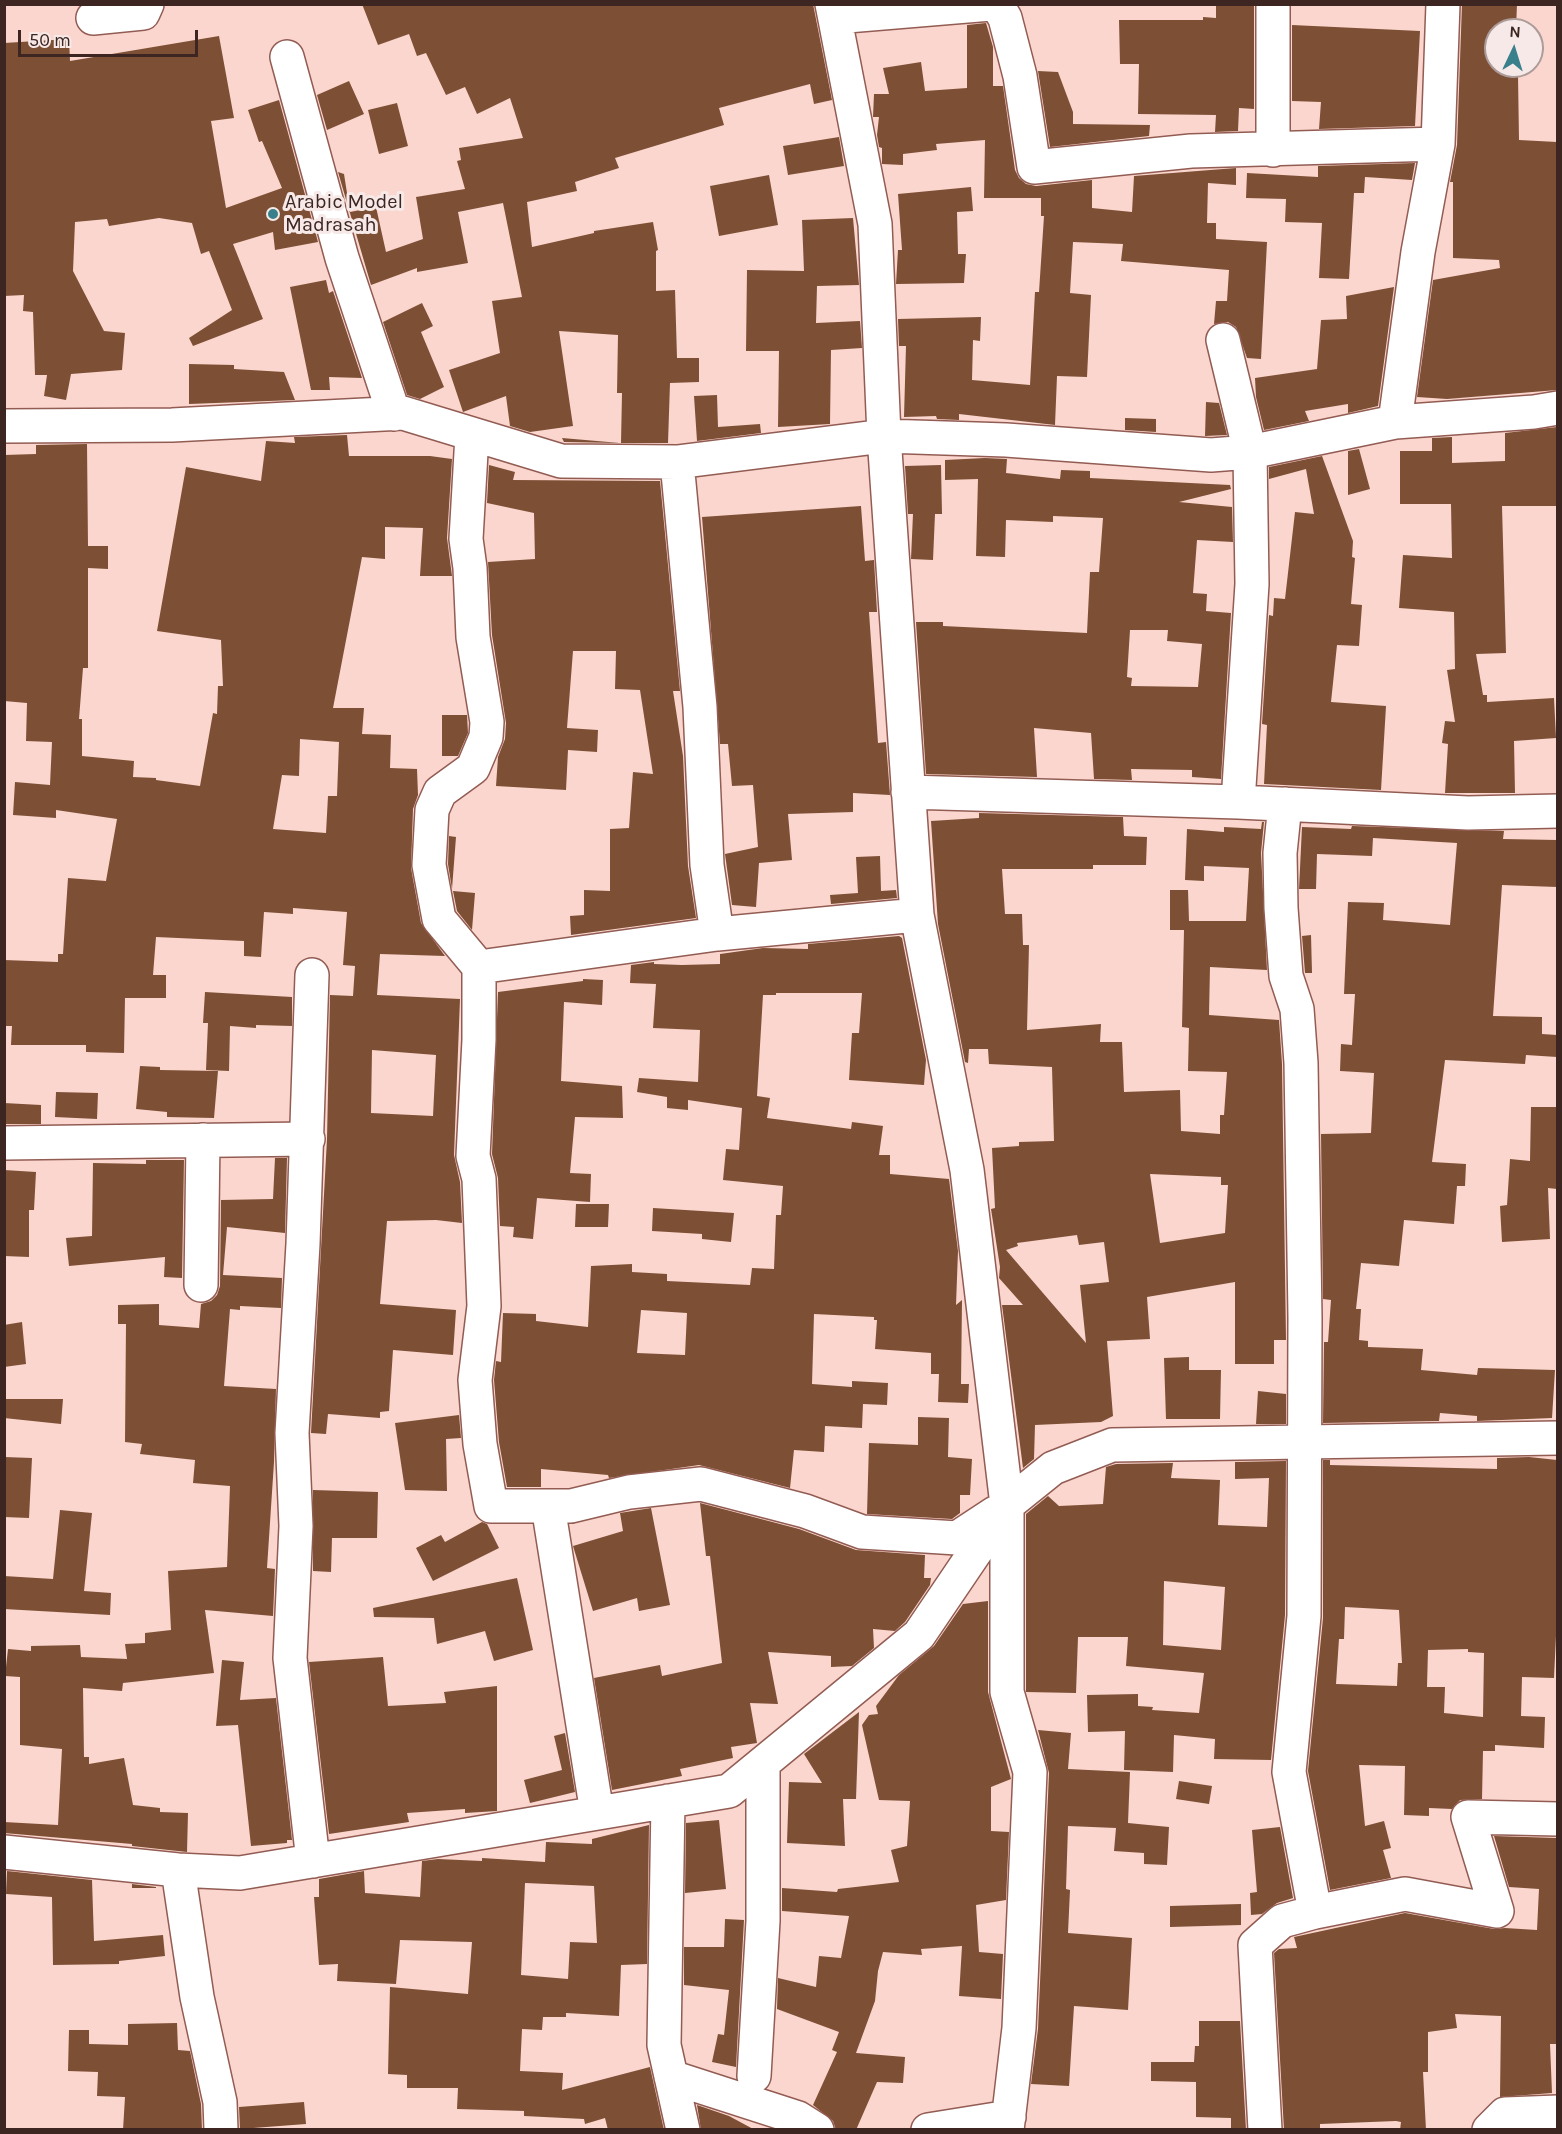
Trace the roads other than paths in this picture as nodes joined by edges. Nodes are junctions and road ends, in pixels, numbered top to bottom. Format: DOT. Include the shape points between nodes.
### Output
graph roads {
  1 [pos="147,4"];
  2 [pos="991,4"];
  3 [pos="1273,4"];
  4 [pos="1443,4"];
  5 [pos="834,11"];
  6 [pos="93,18"];
  7 [pos="287,57"];
  8 [pos="1438,144"];
  9 [pos="1273,150"];
  10 [pos="1223,340"];
  11 [pos="1557,408"];
  12 [pos="394,414"];
  13 [pos="1395,422"];
  14 [pos="4,426"];
  15 [pos="472,435"];
  16 [pos="885,436"];
  17 [pos="1250,452"];
  18 [pos="677,462"];
  19 [pos="908,792"];
  20 [pos="1238,802"];
  21 [pos="1285,804"];
  22 [pos="1557,811"];
  23 [pos="918,915"];
  24 [pos="717,934"];
  25 [pos="479,968"];
  26 [pos="312,975"];
  27 [pos="308,1139"];
  28 [pos="202,1140"];
  29 [pos="4,1143"];
  30 [pos="201,1285"];
  31 [pos="1557,1438"];
  32 [pos="1304,1442"];
  33 [pos="1007,1505"];
  34 [pos="548,1506"];
  35 [pos="763,1764"];
  36 [pos="668,1801"];
  37 [pos="597,1813"];
  38 [pos="1557,1819"];
  39 [pos="4,1852"];
  40 [pos="313,1861"];
  41 [pos="178,1870"];
  42 [pos="1315,1912"];
  43 [pos="754,2076"];
  44 [pos="671,2077"];
  45 [pos="1557,2112"];
  46 [pos="1008,2123"];
  47 [pos="221,2130"];
  48 [pos="683,2130"];
  49 [pos="817,2130"];
  50 [pos="928,2130"];
  51 [pos="1265,2130"];
  52 [pos="1489,2130"];
  1 -- 6 [label="street" via="143,13"];
  2 -- 5 [label="street"];
  2 -- 9 [label="street" via="1005,18 1020,76 1034,167 1191,151"];
  3 -- 9 [label="street"];
  4 -- 8 [label="street"];
  5 -- 16 [label="street" via="875,224"];
  7 -- 12 [label="street" via="342,258"];
  8 -- 9 [label="street"];
  8 -- 13 [label="street" via="1418,252"];
  10 -- 17 [label="street"];
  11 -- 13 [label="street"];
  12 -- 14 [label="street" via="172,425"];
  12 -- 15 [label="street" via="403,413"];
  13 -- 17 [label="street"];
  15 -- 18 [label="street" via="561,461"];
  15 -- 25 [label="street" via="465,539 486,737 473,768 440,792 432,810 429,865 439,920"];
  16 -- 17 [label="street" via="1006,440 1211,455"];
  16 -- 18 [label="street"];
  16 -- 19 [label="street"];
  17 -- 20 [label="street" via="1252,585"];
  18 -- 24 [label="street" via="700,707 707,865"];
  19 -- 20 [label="street"];
  19 -- 23 [label="street"];
  20 -- 21 [label="street"];
  21 -- 22 [label="street" via="1468,813"];
  21 -- 32 [label="street" via="1280,853 1281,908 1286,976 1297,1009 1301,1063"];
  23 -- 24 [label="street"];
  23 -- 33 [label="street" via="967,1170"];
  24 -- 25 [label="street"];
  25 -- 34 [label="street" via="473,1156 479,1179 484,1306 475,1380 480,1444 491,1506"];
  26 -- 27 [label="street"];
  27 -- 28 [label="street"];
  27 -- 40 [label="street" via="292,1433 296,1526 290,1658"];
  28 -- 29 [label="street"];
  28 -- 30 [label="street"];
  31 -- 32 [label="street"];
  32 -- 33 [label="street" via="1112,1445 1053,1468"];
  32 -- 42 [label="street" via="1304,1616 1289,1772"];
  33 -- 34 [label="street" via="957,1538 862,1532 805,1511 701,1484 629,1492 572,1506"];
  33 -- 35 [label="street" via="919,1635"];
  33 -- 46 [label="street" via="1007,1692 1030,1772 1019,2028"];
  34 -- 37 [label="street"];
  35 -- 36 [label="street" via="729,1791"];
  35 -- 43 [label="street" via="763,1921"];
  36 -- 37 [label="street"];
  36 -- 44 [label="street" via="663,2045"];
  37 -- 40 [label="street"];
  38 -- 42 [label="street" via="1468,1817 1497,1911 1405,1894"];
  39 -- 41 [label="street"];
  40 -- 41 [label="street" via="240,1873"];
  41 -- 47 [label="street" via="197,1997 220,2102"];
  42 -- 51 [label="street" via="1282,1921 1255,1945"];
  44 -- 48 [label="street"];
  44 -- 49 [label="street" via="798,2118"];
  45 -- 52 [label="street" via="1505,2114"];
  46 -- 50 [label="street"];
}
